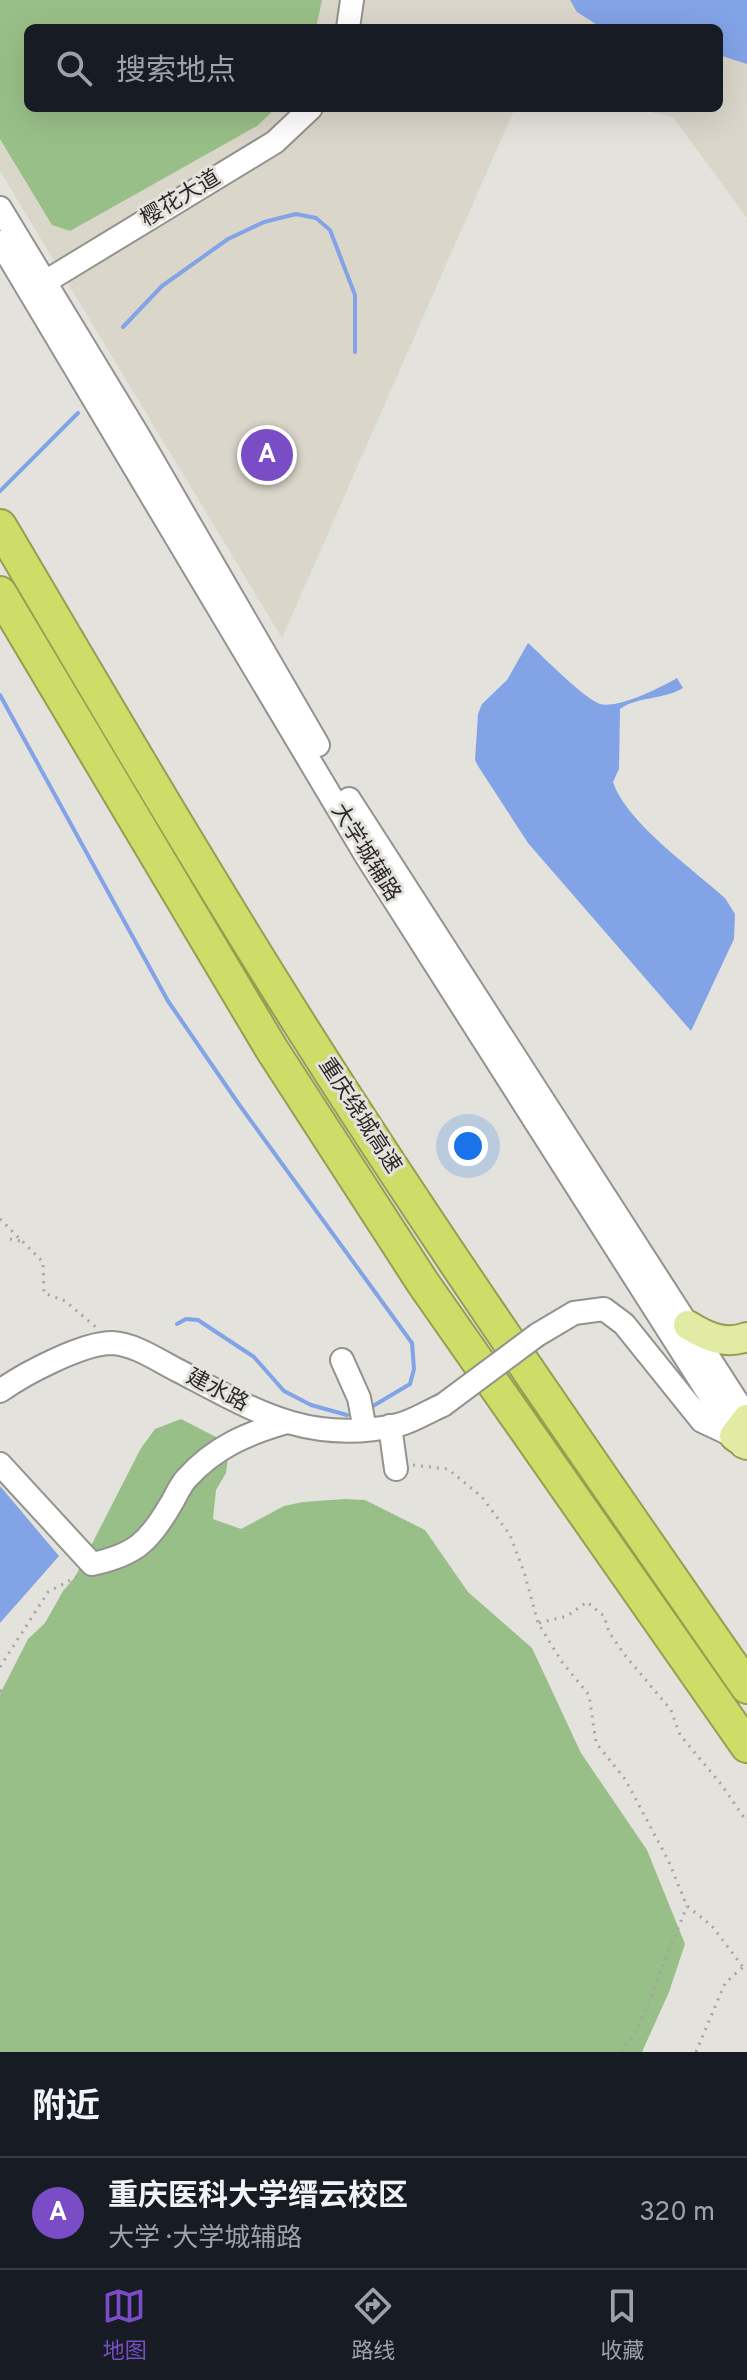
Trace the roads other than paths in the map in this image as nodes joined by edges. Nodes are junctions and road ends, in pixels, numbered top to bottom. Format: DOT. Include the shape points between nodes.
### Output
graph roads {
  1 [pos="352,0"];
  2 [pos="349,24"];
  3 [pos="307,112"];
  4 [pos="0,208"];
  5 [pos="0,242"];
  6 [pos="45,282"];
  7 [pos="0,526"];
  8 [pos="0,593"];
  9 [pos="688,1325"];
  10 [pos="747,1337"];
  11 [pos="342,1360"];
  12 [pos="0,1391"];
  13 [pos="287,1422"];
  14 [pos="390,1426"];
  15 [pos="365,1430"];
  16 [pos="744,1434"];
  17 [pos="0,1464"];
  18 [pos="396,1468"];
  19 [pos="747,1687"];
  20 [pos="747,1746"];
  1 -- 2 [label="street"];
  3 -- 6 [label="street, 樱花大道" via="275,142"];
  4 -- 6 [label="street, 大学城辅路"];
  5 -- 16 [label="street, 大学城辅路" via="367,857"];
  6 -- 9 [label="street, 大学城辅路" via="346,794"];
  7 -- 19 [label="highway, 重庆绕城高速" via="303,1031 454,1263"];
  8 -- 20 [label="highway, 重庆绕城高速" via="296,1087 423,1283"];
  9 -- 10 [label="main road" via="707,1337 733,1342"];
  9 -- 16 [label="street, 大学城辅路"];
  11 -- 15 [label="street" via="359,1398"];
  12 -- 13 [label="street, 建水路" via="57,1360 115,1343"];
  13 -- 15 [label="street, 建水路" via="325,1431"];
  13 -- 17 [label="street" via="249,1433 215,1452 185,1480 144,1544 92,1564"];
  14 -- 15 [label="street, 建水路"];
  14 -- 16 [label="street, 建水路, bridge" via="443,1405 574,1313 604,1309 624,1324 702,1421"];
  14 -- 18 [label="street"];
}
